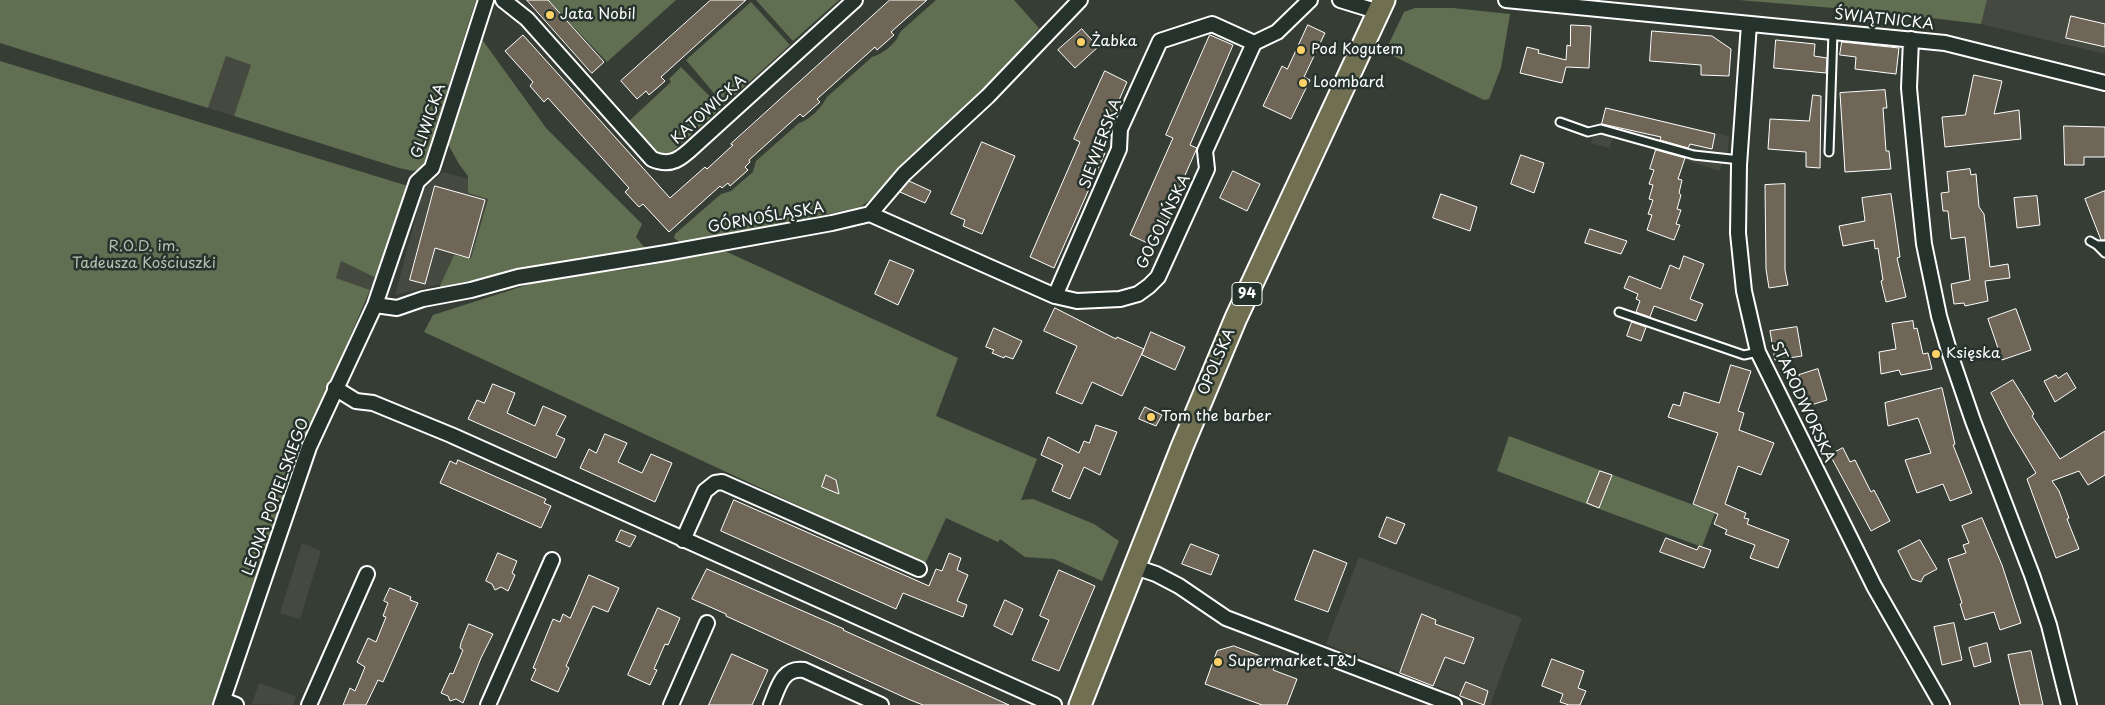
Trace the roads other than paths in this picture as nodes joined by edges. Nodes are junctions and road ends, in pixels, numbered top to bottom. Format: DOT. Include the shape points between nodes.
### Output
graph roads {
  1 [pos="486,0"];
  2 [pos="503,0"];
  3 [pos="855,0"];
  4 [pos="1080,0"];
  5 [pos="1310,0"];
  6 [pos="1340,0"];
  7 [pos="1506,0"];
  8 [pos="1382,6"];
  9 [pos="1749,24"];
  10 [pos="1833,32"];
  11 [pos="1911,39"];
  12 [pos="1254,43"];
  13 [pos="2105,83"];
  14 [pos="1560,122"];
  15 [pos="1829,152"];
  16 [pos="1740,160"];
  17 [pos="870,214"];
  18 [pos="2105,245"];
  19 [pos="2105,253"];
  20 [pos="1055,296"];
  21 [pos="375,305"];
  22 [pos="1619,312"];
  23 [pos="1758,352"];
  24 [pos="335,388"];
  25 [pos="683,540"];
  26 [pos="552,560"];
  27 [pos="1135,567"];
  28 [pos="919,569"];
  29 [pos="367,574"];
  30 [pos="707,624"];
  31 [pos="1034,701"];
  32 [pos="227,703"];
  33 [pos="309,705"];
  34 [pos="488,705"];
  35 [pos="671,705"];
  36 [pos="771,705"];
  37 [pos="880,705"];
  38 [pos="1054,705"];
  39 [pos="1080,705"];
  40 [pos="1454,705"];
  41 [pos="1942,705"];
  42 [pos="2068,705"];
  1 -- 21 [label="street, GLIWICKA" via="432,168 417,182"];
  2 -- 3 [label="street, KATOWICKA" via="527,19 652,159 670,163 702,140"];
  4 -- 17 [label="street" via="988,96 904,174"];
  5 -- 12 [label="street" via="1277,32"];
  6 -- 8 [label="street"];
  7 -- 9 [label="street, ŚWIĄTNICKA"];
  8 -- 27 [label="main road, OPOLSKA / 94" via="1236,318"];
  9 -- 10 [label="street, ŚWIĄTNICKA"];
  9 -- 16 [label="street, STARODWORSKA"];
  10 -- 11 [label="street, ŚWIĄTNICKA"];
  10 -- 15 [label="lane"];
  11 -- 13 [label="street, ŚWIĄTNICKA" via="1945,43"];
  11 -- 42 [label="street" via="1909,88 1919,195 1924,244 1939,316 1973,420 2041,600"];
  12 -- 20 [label="street, GOGOLIŃSKA" via="1205,151 1208,170 1158,277 1138,294 1120,300 1077,301"];
  12 -- 20 [label="street, SIEWIERSKA" via="1212,24 1160,41 1120,129 1119,149"];
  14 -- 16 [label="lane" via="1588,132 1601,129 1694,156"];
  16 -- 23 [label="street, STARODWORSKA" via="1739,250 1744,291"];
  17 -- 20 [label="street, GOGOLIŃSKA"];
  17 -- 21 [label="street, GÓRNOŚLĄSKA" via="518,277 397,308"];
  18 -- 19 [label="lane" via="2093,243"];
  21 -- 24 [label="street, LEONA POPIELSKIEGO"];
  22 -- 23 [label="lane" via="1744,355"];
  23 -- 41 [label="street, STARODWORSKA" via="1878,593"];
  24 -- 25 [label="street" via="356,401 373,403 451,435"];
  24 -- 32 [label="street, LEONA POPIELSKIEGO" via="297,481"];
  25 -- 28 [label="street" via="705,491 722,482"];
  25 -- 31 [label="street"];
  26 -- 34 [label="street"];
  27 -- 39 [label="main road, OPOLSKA / 94"];
  27 -- 40 [label="street" via="1179,586 1226,618"];
  29 -- 33 [label="street"];
  30 -- 35 [label="street"];
  31 -- 38 [label="street"];
  36 -- 37 [label="street" via="783,678 798,669"];
}
